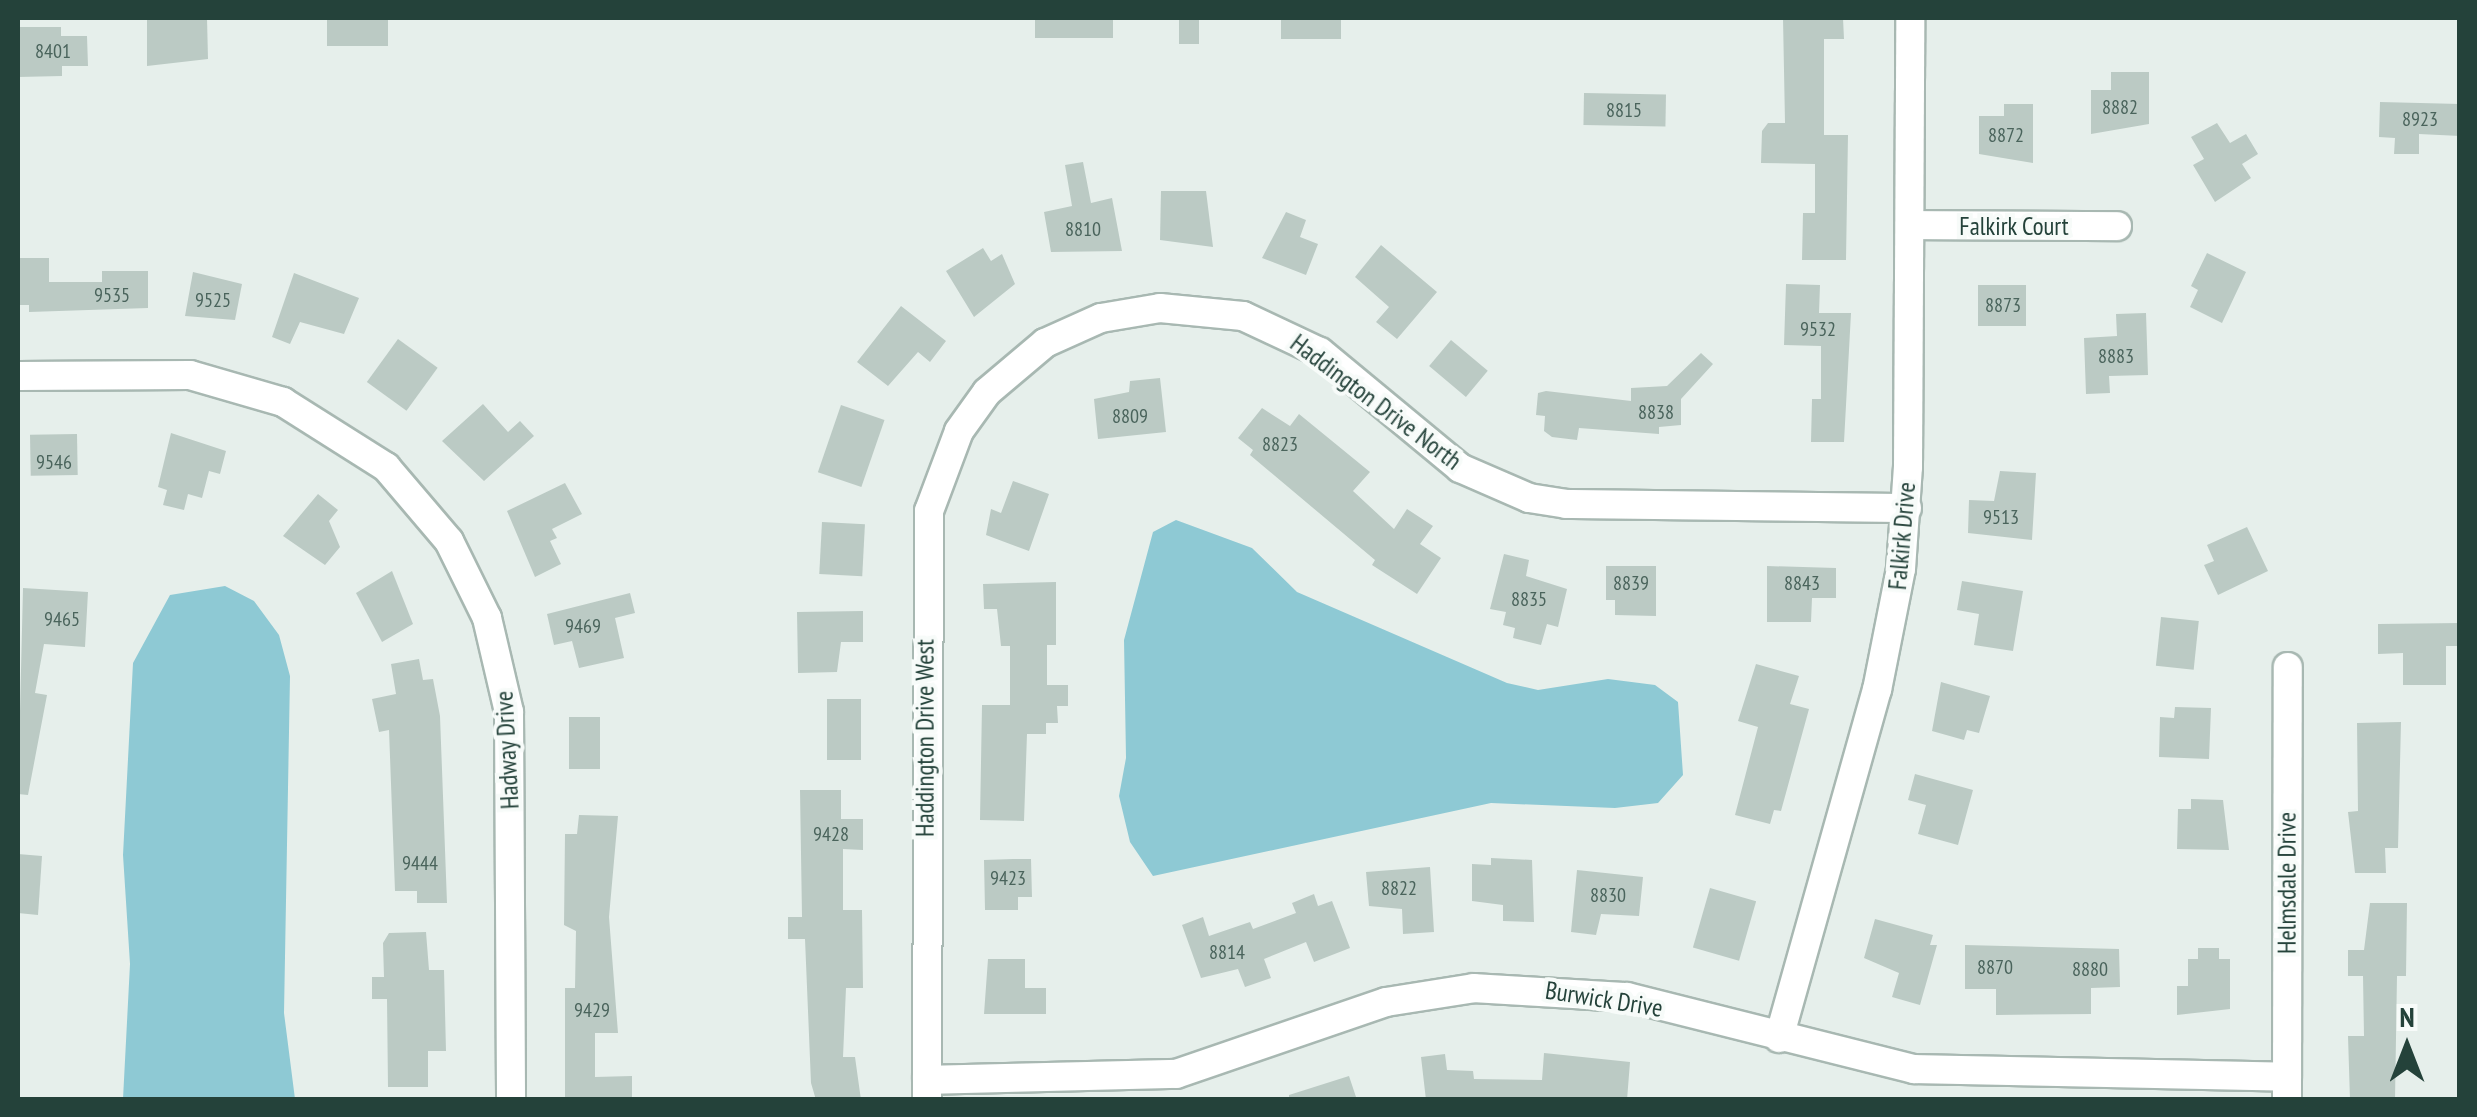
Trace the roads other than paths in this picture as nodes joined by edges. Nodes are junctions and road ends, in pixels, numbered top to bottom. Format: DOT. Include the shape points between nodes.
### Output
graph roads {
  1 [pos="1910,18"];
  2 [pos="1910,225"];
  3 [pos="2117,226"];
  4 [pos="18,376"];
  5 [pos="988,392"];
  6 [pos="1906,508"];
  7 [pos="2288,667"];
  8 [pos="1780,1038"];
  9 [pos="2287,1088"];
  10 [pos="927,1090"];
  11 [pos="511,1100"];
  1 -- 2 [label="street, Falkirk Drive"];
  2 -- 3 [label="street, Falkirk Court"];
  2 -- 6 [label="street, Falkirk Drive"];
  4 -- 11 [label="street, Hadway Drive" via="190,375 283,402 376,460 449,541 483,606 508,700"];
  5 -- 6 [label="street, Haddington Drive North" via="1046,343 1089,322 1196,308 1244,316 1299,340 1460,468 1529,498 1566,504"];
  5 -- 10 [label="street, Haddington Drive West" via="948,452 925,536"];
  6 -- 8 [label="street, Falkirk Drive" via="1880,677"];
  7 -- 9 [label="street, Helmsdale Drive"];
  8 -- 9 [label="street, Burwick Drive" via="1962,1074"];
  8 -- 10 [label="street, Burwick Drive" via="1627,997 1474,988 1386,1002 1224,1064 1176,1074"];
}
